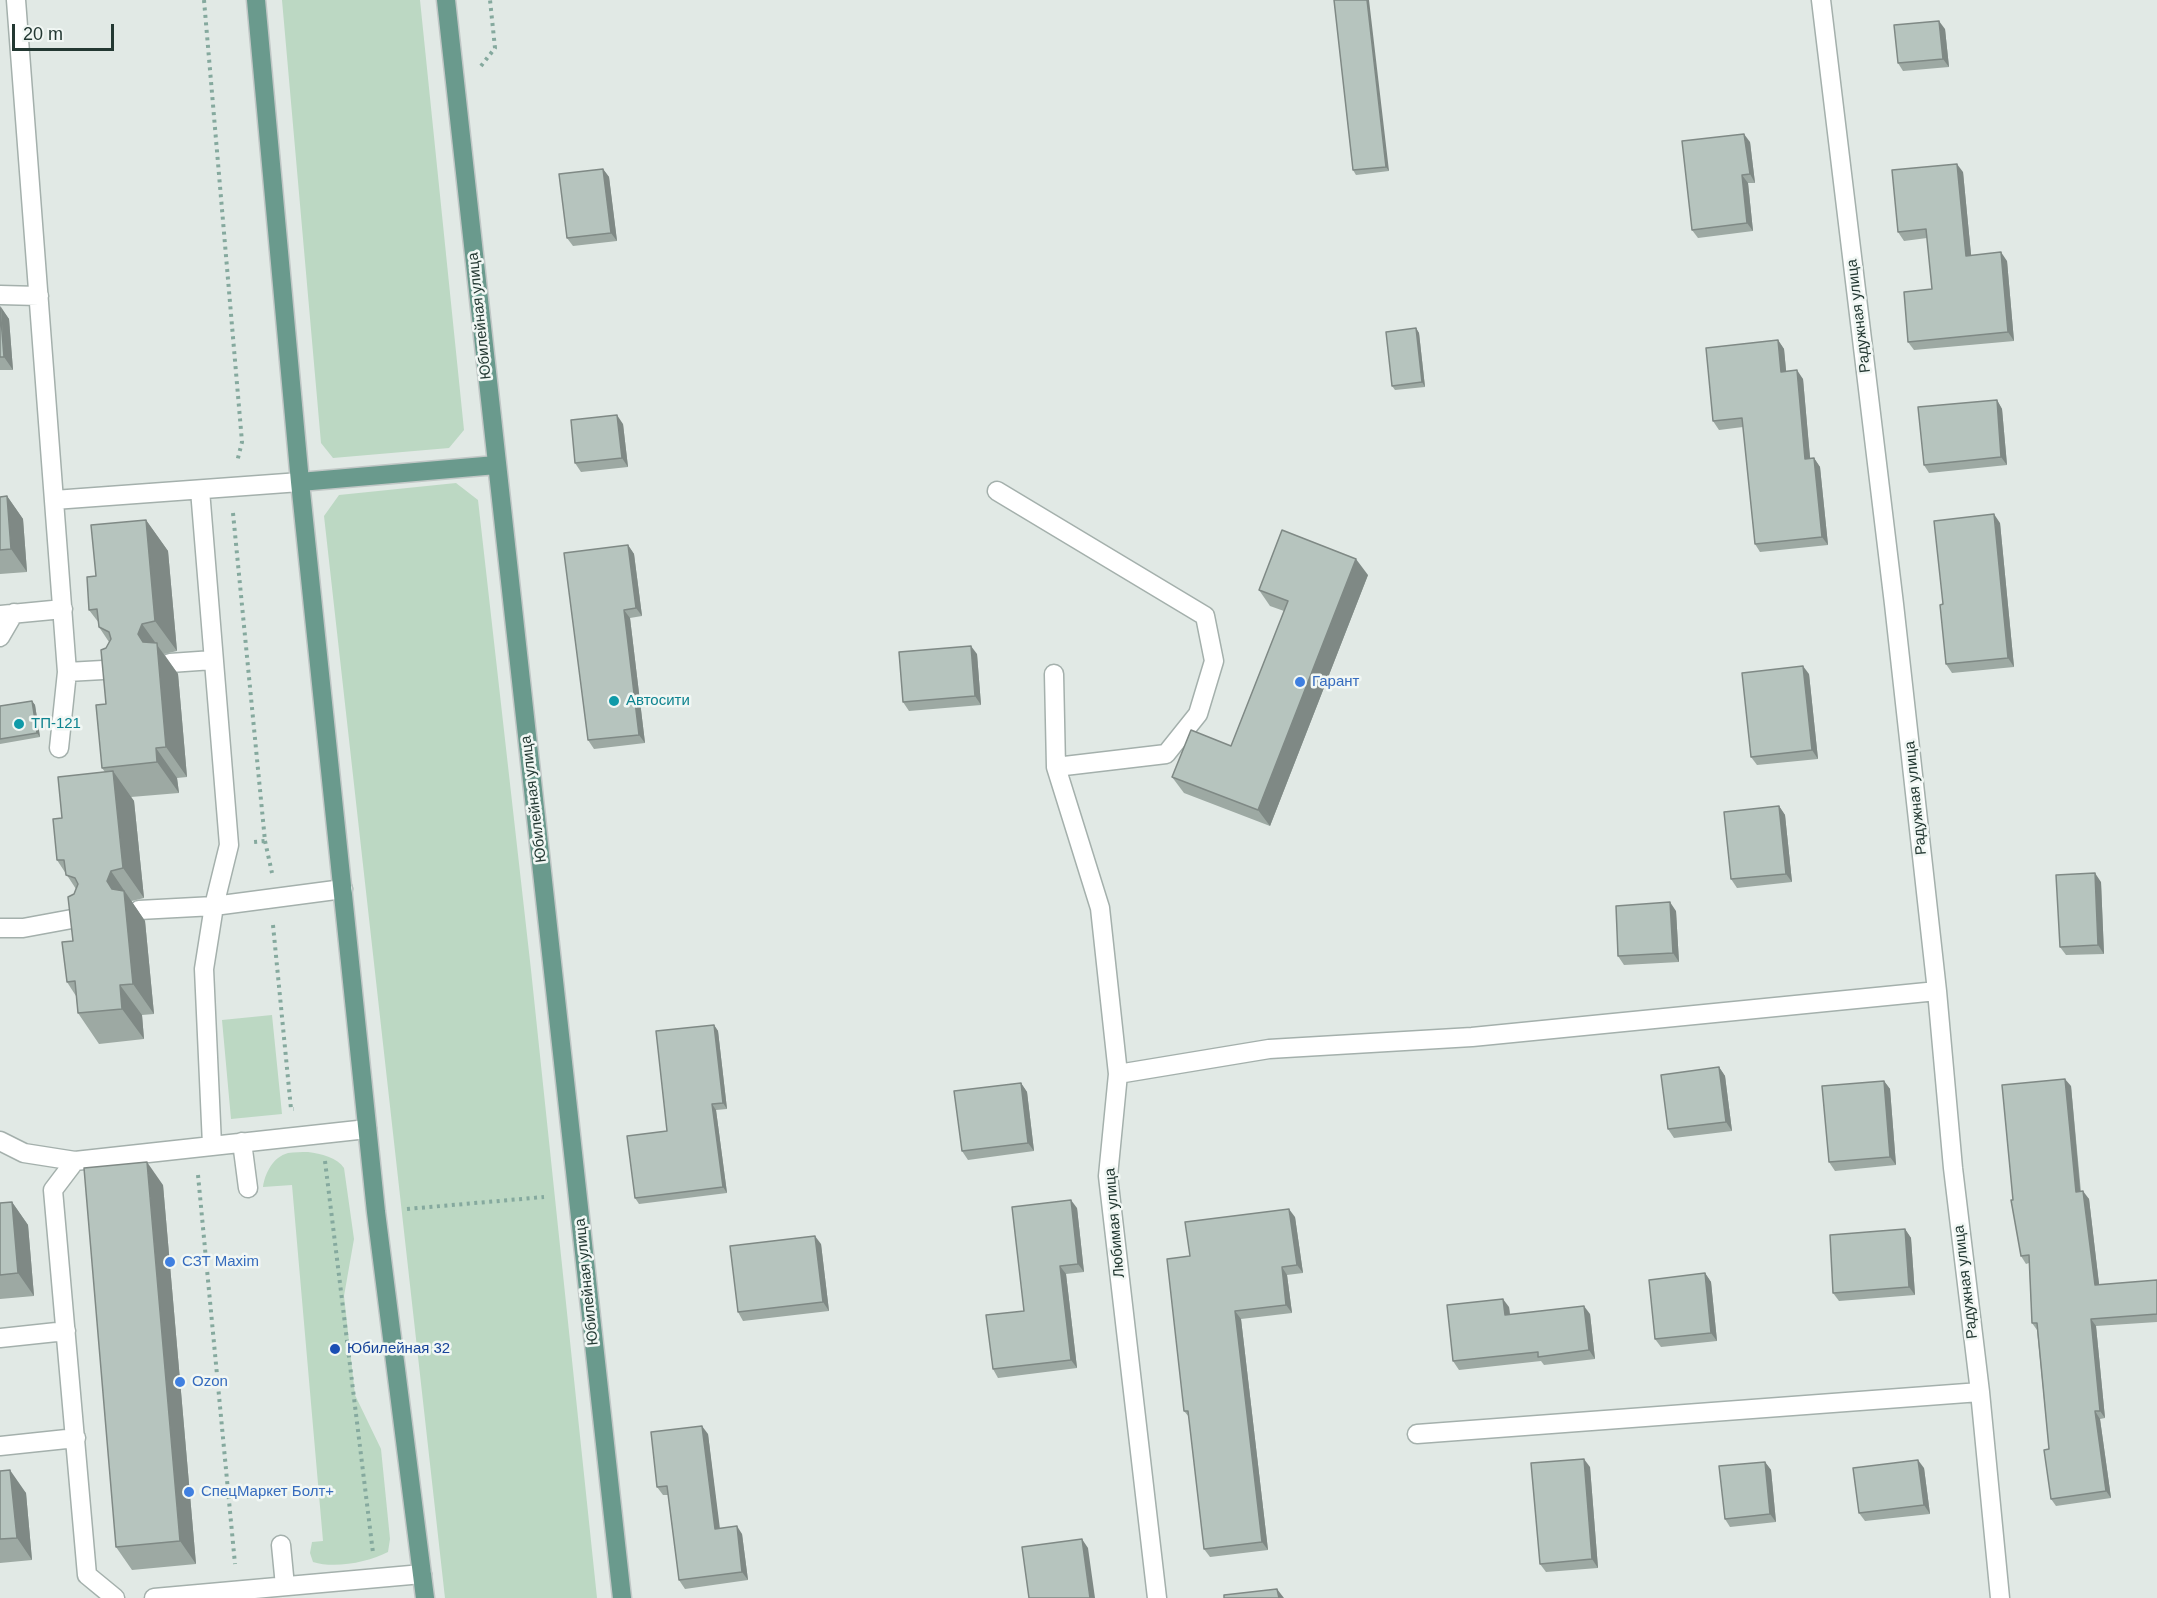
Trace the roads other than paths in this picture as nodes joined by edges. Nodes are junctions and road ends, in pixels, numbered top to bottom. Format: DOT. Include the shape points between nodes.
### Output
graph roads {
  1 [pos="16,0"];
  2 [pos="256,0"];
  3 [pos="446,0"];
  4 [pos="1821,0"];
  5 [pos="0,295"];
  6 [pos="39,296"];
  7 [pos="496,465"];
  8 [pos="300,482"];
  9 [pos="200,490"];
  10 [pos="997,491"];
  11 [pos="54,500"];
  12 [pos="63,609"];
  13 [pos="7,614"];
  14 [pos="0,637"];
  15 [pos="213,660"];
  16 [pos="170,663"];
  17 [pos="121,669"];
  18 [pos="67,672"];
  19 [pos="1054,674"];
  20 [pos="59,748"];
  21 [pos="1056,767"];
  22 [pos="343,889"];
  23 [pos="214,906"];
  24 [pos="139,910"];
  25 [pos="88,916"];
  26 [pos="0,928"];
  27 [pos="1937,991"];
  28 [pos="1118,1074"];
  29 [pos="367,1129"];
  30 [pos="0,1141"];
  31 [pos="242,1142"];
  32 [pos="204,1146"];
  33 [pos="75,1161"];
  34 [pos="248,1188"];
  35 [pos="66,1332"];
  36 [pos="0,1338"];
  37 [pos="1980,1392"];
  38 [pos="1417,1434"];
  39 [pos="76,1438"];
  40 [pos="0,1446"];
  41 [pos="280,1545"];
  42 [pos="422,1574"];
  43 [pos="285,1586"];
  44 [pos="115,1598"];
  45 [pos="154,1598"];
  46 [pos="424,1598"];
  47 [pos="622,1598"];
  48 [pos="1157,1598"];
  49 [pos="2000,1598"];
  1 -- 6 [label="street"];
  2 -- 8 [label="main road"];
  3 -- 7 [label="main road, Юбилейная улица"];
  4 -- 27 [label="street, Радужная улица"];
  5 -- 6 [label="street"];
  6 -- 11 [label="street"];
  7 -- 8 [label="main road"];
  7 -- 47 [label="main road, Юбилейная улица"];
  8 -- 9 [label="street"];
  8 -- 22 [label="main road"];
  9 -- 11 [label="street"];
  9 -- 15 [label="street"];
  10 -- 21 [label="street" via="1205,616 1214,661 1198,714 1166,754"];
  11 -- 12 [label="street"];
  12 -- 13 [label="street"];
  12 -- 18 [label="street"];
  13 -- 14 [label="street"];
  15 -- 16 [label="street"];
  15 -- 23 [label="street" via="229,845"];
  17 -- 18 [label="street"];
  18 -- 20 [label="street"];
  19 -- 21 [label="street, Любимая улица"];
  21 -- 28 [label="street, Любимая улица" via="1100,908"];
  22 -- 23 [label="street"];
  22 -- 29 [label="main road"];
  23 -- 24 [label="street"];
  23 -- 32 [label="street" via="204,969"];
  25 -- 26 [label="street" via="23,928"];
  27 -- 28 [label="street" via="1472,1037 1269,1049"];
  27 -- 37 [label="street, Радужная улица"];
  28 -- 48 [label="street, Любимая улица" via="1108,1176"];
  29 -- 31 [label="street"];
  29 -- 42 [label="main road"];
  30 -- 33 [label="street" via="24,1153"];
  31 -- 32 [label="street"];
  31 -- 34 [label="street"];
  32 -- 33 [label="street"];
  33 -- 35 [label="street" via="53,1190"];
  35 -- 36 [label="street"];
  35 -- 39 [label="street"];
  37 -- 38 [label="street"];
  37 -- 49 [label="street, Радужная улица"];
  39 -- 40 [label="street"];
  39 -- 44 [label="street" via="87,1575"];
  41 -- 43 [label="street"];
  42 -- 43 [label="street"];
  42 -- 46 [label="main road"];
  43 -- 45 [label="street"];
}
